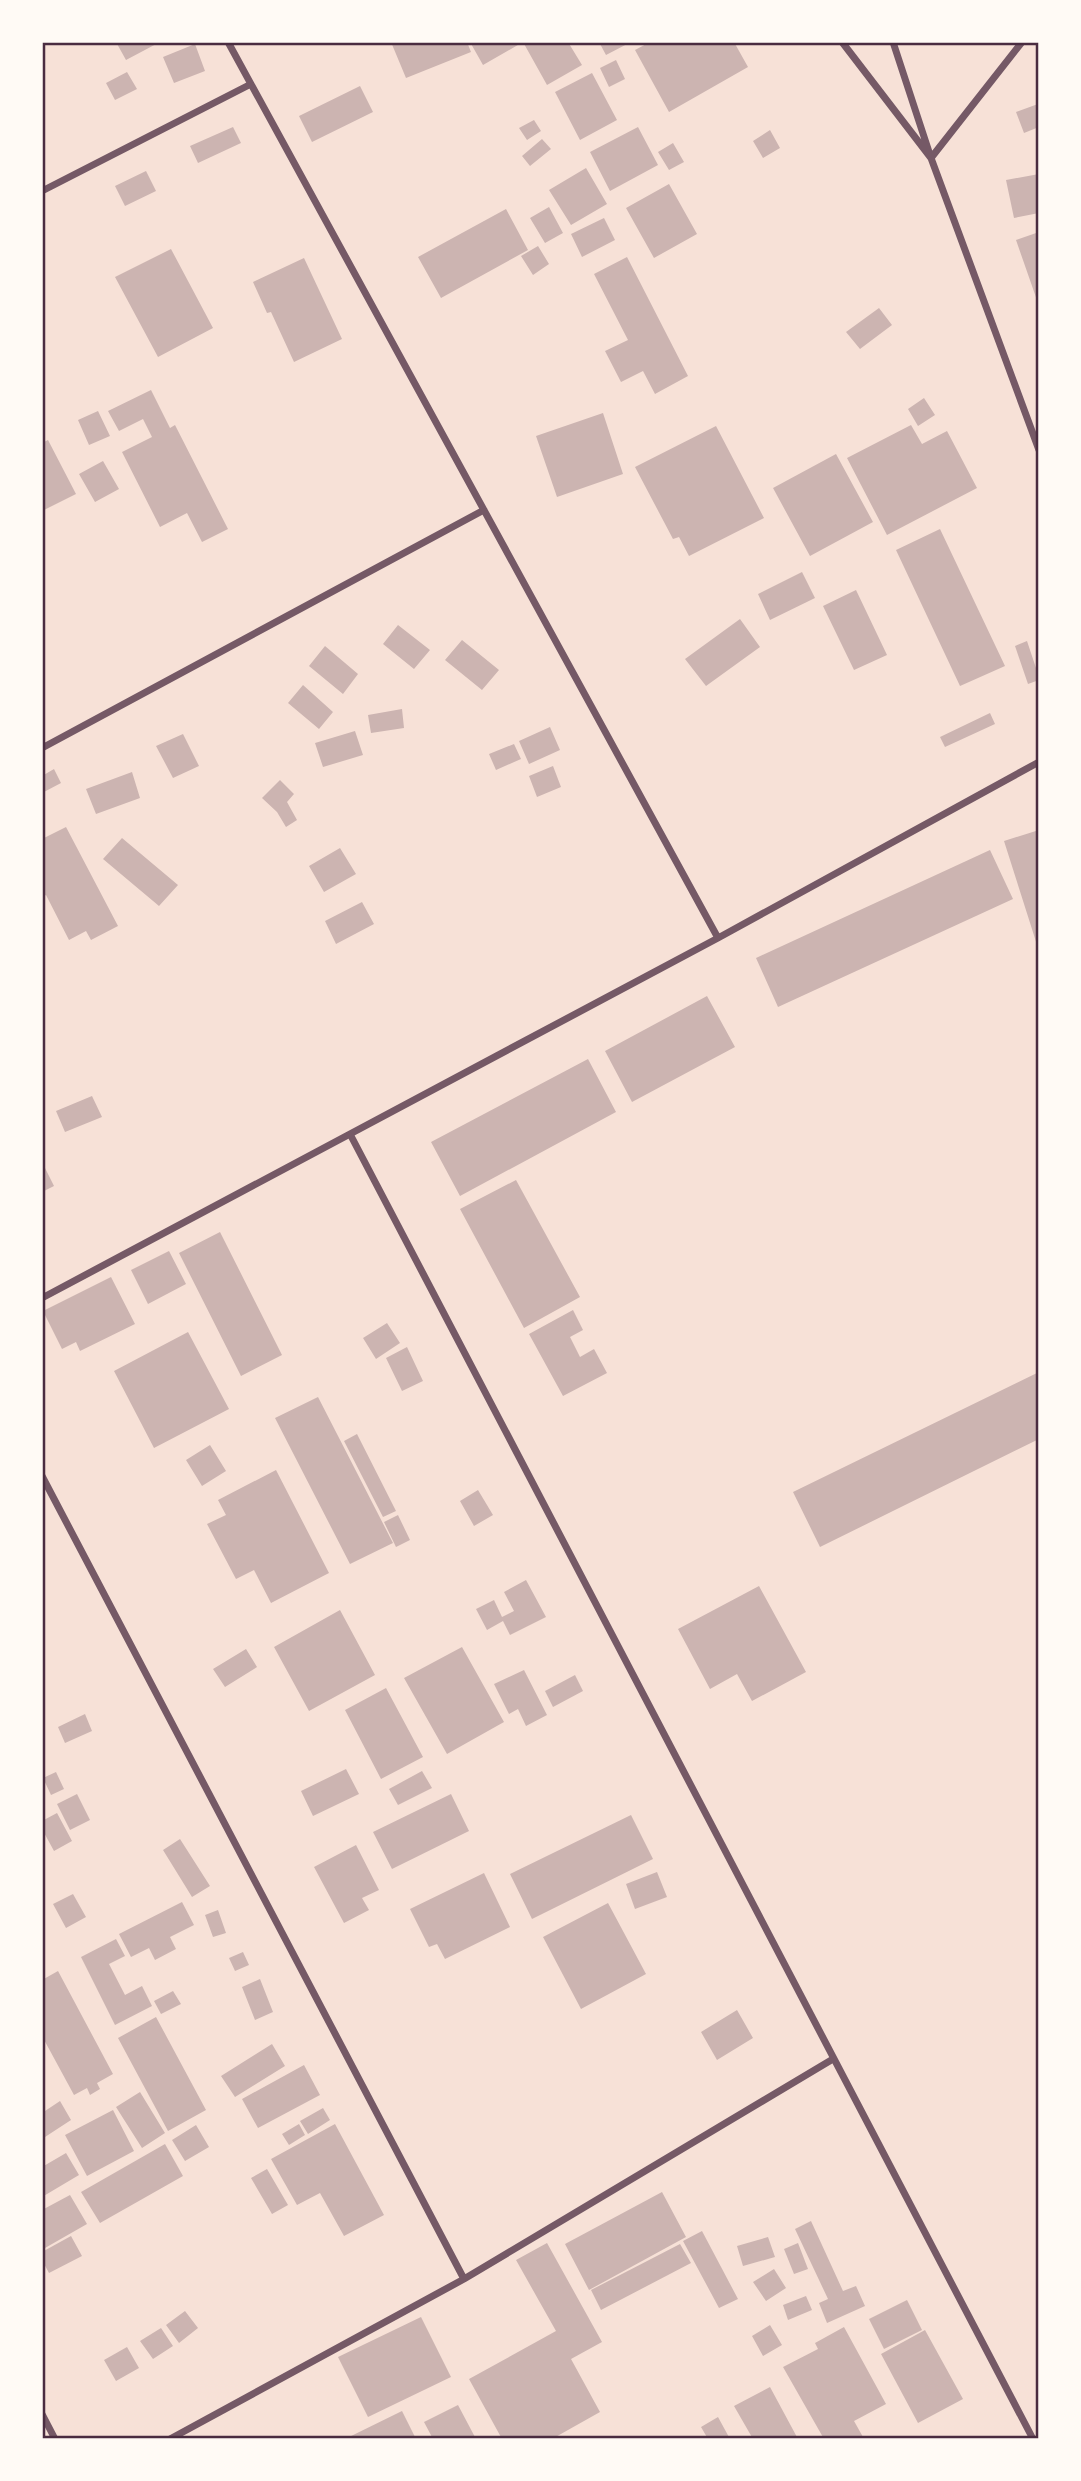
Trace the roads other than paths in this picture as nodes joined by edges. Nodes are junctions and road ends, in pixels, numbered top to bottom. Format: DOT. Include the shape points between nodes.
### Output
graph roads {
  1 [pos="228,42"];
  2 [pos="842,42"];
  3 [pos="893,42"];
  4 [pos="1022,42"];
  5 [pos="251,84"];
  6 [pos="931,158"];
  7 [pos="42,191"];
  8 [pos="1039,450"];
  9 [pos="484,510"];
  10 [pos="42,748"];
  11 [pos="1039,762"];
  12 [pos="718,938"];
  13 [pos="350,1134"];
  14 [pos="42,1298"];
  15 [pos="42,1476"];
  16 [pos="833,2059"];
  17 [pos="464,2279"];
  18 [pos="42,2414"];
  19 [pos="55,2439"];
  20 [pos="170,2439"];
  21 [pos="1033,2439"];
  1 -- 5 [label="street"];
  2 -- 6 [label="street"];
  3 -- 6 [label="street"];
  4 -- 6 [label="street"];
  5 -- 7 [label="street"];
  5 -- 9 [label="street"];
  6 -- 8 [label="street"];
  9 -- 10 [label="street"];
  9 -- 12 [label="street"];
  11 -- 12 [label="street"];
  12 -- 13 [label="street"];
  13 -- 14 [label="street"];
  13 -- 16 [label="street"];
  15 -- 17 [label="street"];
  16 -- 17 [label="street"];
  16 -- 21 [label="street"];
  17 -- 20 [label="street"];
  18 -- 19 [label="street"];
}
